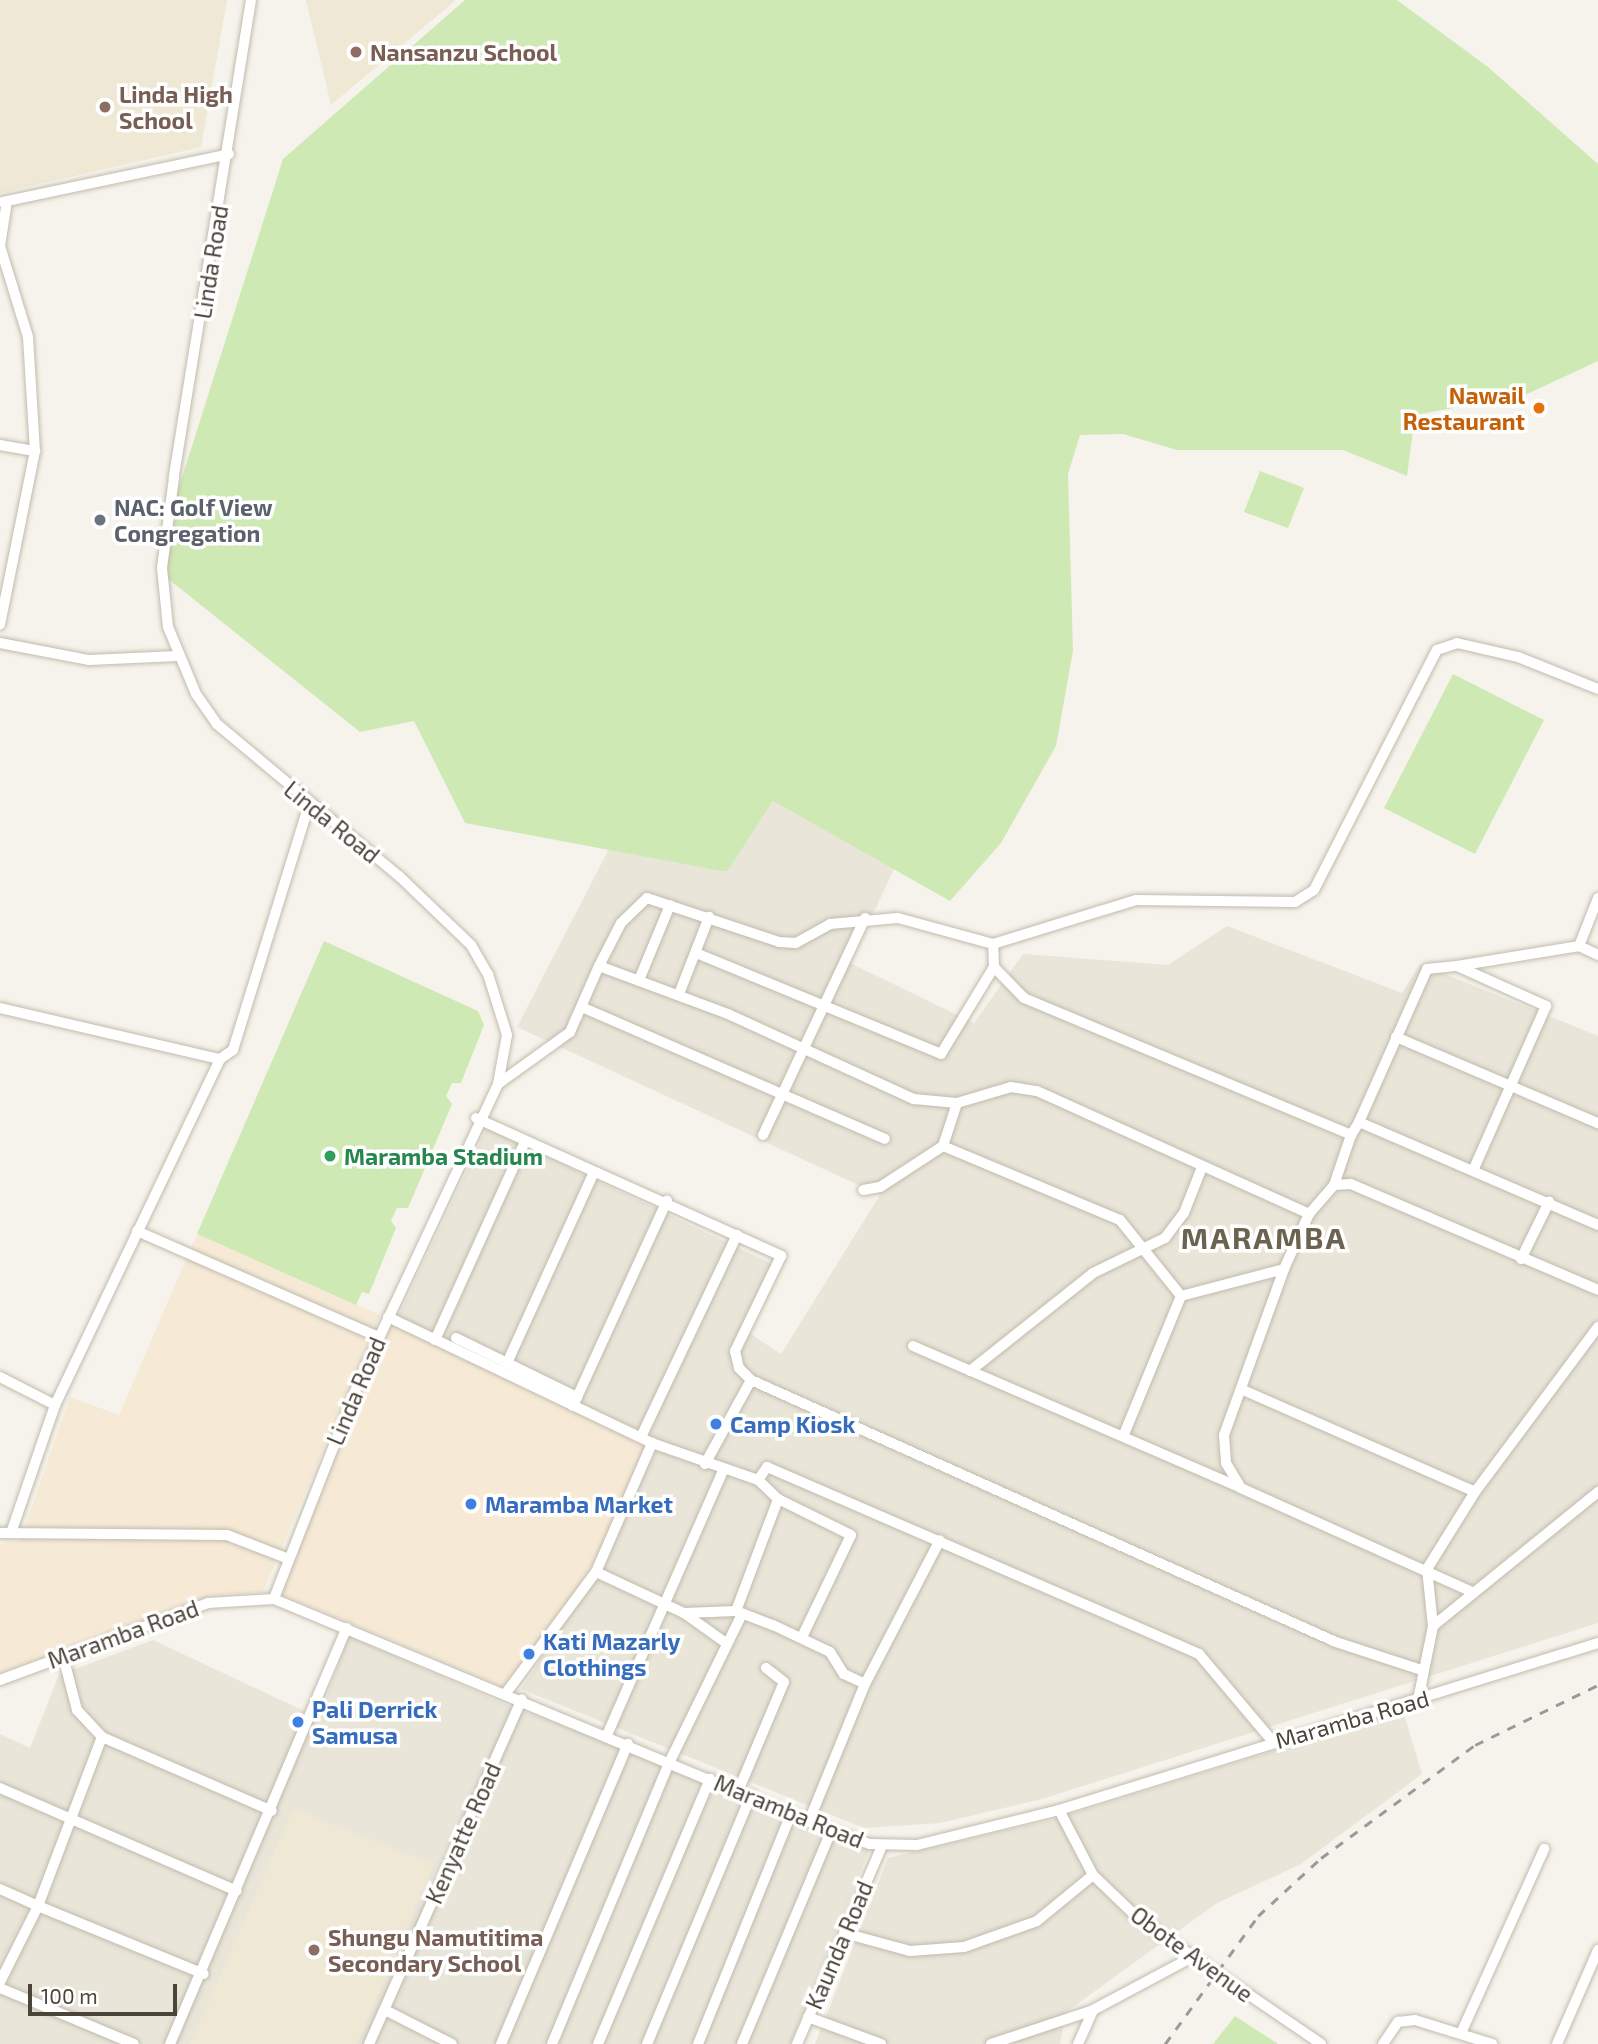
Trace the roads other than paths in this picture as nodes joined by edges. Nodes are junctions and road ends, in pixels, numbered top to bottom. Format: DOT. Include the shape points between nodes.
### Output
graph roads {
  1 [pos="251,0"];
  2 [pos="229,154"];
  3 [pos="4,202"];
  4 [pos="0,444"];
  5 [pos="35,451"];
  6 [pos="0,624"];
  7 [pos="0,643"];
  8 [pos="178,656"];
  9 [pos="1598,689"];
  10 [pos="309,805"];
  11 [pos="1598,898"];
  12 [pos="670,905"];
  13 [pos="709,917"];
  14 [pos="865,918"];
  15 [pos="993,944"];
  16 [pos="1578,946"];
  17 [pos="696,953"];
  18 [pos="1598,955"];
  19 [pos="599,965"];
  20 [pos="1457,966"];
  21 [pos="994,967"];
  22 [pos="639,980"];
  23 [pos="679,994"];
  24 [pos="821,1006"];
  25 [pos="0,1008"];
  26 [pos="584,1008"];
  27 [pos="1396,1037"];
  28 [pos="802,1050"];
  29 [pos="220,1059"];
  30 [pos="498,1084"];
  31 [pos="1509,1084"];
  32 [pos="782,1091"];
  33 [pos="957,1103"];
  34 [pos="476,1118"];
  35 [pos="1359,1122"];
  36 [pos="1598,1123"];
  37 [pos="763,1135"];
  38 [pos="1351,1135"];
  39 [pos="885,1139"];
  40 [pos="525,1142"];
  41 [pos="943,1146"];
  42 [pos="1202,1167"];
  43 [pos="1473,1171"];
  44 [pos="593,1174"];
  45 [pos="1334,1185"];
  46 [pos="863,1190"];
  47 [pos="667,1201"];
  48 [pos="1549,1202"];
  49 [pos="1309,1214"];
  50 [pos="1598,1225"];
  51 [pos="137,1231"];
  52 [pos="737,1235"];
  53 [pos="1147,1250"];
  54 [pos="1521,1259"];
  55 [pos="1284,1269"];
  56 [pos="1598,1290"];
  57 [pos="1181,1296"];
  58 [pos="388,1317"];
  59 [pos="1598,1327"];
  60 [pos="379,1337"];
  61 [pos="456,1338"];
  62 [pos="435,1340"];
  63 [pos="913,1346"];
  64 [pos="507,1363"];
  65 [pos="970,1371"];
  66 [pos="0,1377"];
  67 [pos="751,1380"];
  68 [pos="1243,1390"];
  69 [pos="575,1402"];
  70 [pos="55,1405"];
  71 [pos="1124,1434"];
  72 [pos="641,1437"];
  73 [pos="652,1443"];
  74 [pos="705,1464"];
  75 [pos="723,1471"];
  76 [pos="758,1480"];
  77 [pos="1241,1488"];
  78 [pos="1475,1492"];
  79 [pos="1598,1492"];
  80 [pos="778,1499"];
  81 [pos="5,1533"];
  82 [pos="940,1541"];
  83 [pos="289,1559"];
  84 [pos="1427,1569"];
  85 [pos="596,1572"];
  86 [pos="1470,1591"];
  87 [pos="274,1599"];
  88 [pos="660,1604"];
  89 [pos="684,1612"];
  90 [pos="739,1613"];
  91 [pos="1433,1626"];
  92 [pos="347,1628"];
  93 [pos="802,1637"];
  94 [pos="726,1643"];
  95 [pos="1598,1643"];
  96 [pos="63,1656"];
  97 [pos="766,1668"];
  98 [pos="1421,1670"];
  99 [pos="0,1680"];
  100 [pos="865,1684"];
  101 [pos="506,1693"];
  102 [pos="522,1699"];
  103 [pos="1418,1700"];
  104 [pos="607,1735"];
  105 [pos="103,1737"];
  106 [pos="1273,1742"];
  107 [pos="628,1744"];
  108 [pos="670,1761"];
  109 [pos="710,1779"];
  110 [pos="0,1788"];
  111 [pos="739,1789"];
  112 [pos="751,1795"];
  113 [pos="1059,1810"];
  114 [pos="272,1811"];
  115 [pos="791,1814"];
  116 [pos="67,1818"];
  117 [pos="809,1821"];
  118 [pos="831,1831"];
  119 [pos="882,1846"];
  120 [pos="1544,1849"];
  121 [pos="1093,1875"];
  122 [pos="0,1889"];
  123 [pos="237,1891"];
  124 [pos="38,1906"];
  125 [pos="844,1933"];
  126 [pos="1598,1950"];
  127 [pos="1194,1956"];
  128 [pos="204,1974"];
  129 [pos="0,1982"];
  130 [pos="0,1988"];
  131 [pos="385,2010"];
  132 [pos="1093,2010"];
  133 [pos="808,2017"];
  134 [pos="1462,2031"];
  135 [pos="134,2044"];
  136 [pos="170,2044"];
  137 [pos="369,2044"];
  138 [pos="452,2044"];
  139 [pos="501,2044"];
  140 [pos="552,2044"];
  141 [pos="598,2044"];
  142 [pos="646,2044"];
  143 [pos="698,2044"];
  144 [pos="742,2044"];
  145 [pos="797,2044"];
  146 [pos="881,2044"];
  147 [pos="991,2044"];
  148 [pos="1078,2044"];
  149 [pos="1321,2044"];
  150 [pos="1383,2044"];
  151 [pos="1492,2044"];
  152 [pos="1557,2044"];
  1 -- 2 [label="street, Linda Road"];
  2 -- 3 [label="street"];
  2 -- 8 [label="street, Linda Road" via="162,568 164,608"];
  3 -- 5 [label="street" via="0,246 28,337"];
  4 -- 5 [label="street"];
  5 -- 6 [label="street"];
  7 -- 8 [label="street" via="89,660"];
  8 -- 10 [label="street, Linda Road" via="217,724"];
  9 -- 15 [label="street" via="1518,657 1446,645 1429,661 1308,899 1136,900"];
  10 -- 29 [label="street" via="240,1034 233,1050"];
  10 -- 30 [label="street, Linda Road" via="445,916 479,958 508,1035"];
  11 -- 16 [label="street"];
  12 -- 13 [label="street"];
  12 -- 19 [label="street" via="647,898 635,904"];
  12 -- 22 [label="street"];
  13 -- 14 [label="street" via="792,943 816,928"];
  13 -- 17 [label="street"];
  14 -- 15 [label="street" via="923,922"];
  14 -- 24 [label="street"];
  15 -- 21 [label="street"];
  16 -- 18 [label="street"];
  16 -- 20 [label="street"];
  17 -- 23 [label="street"];
  17 -- 24 [label="street"];
  19 -- 22 [label="street"];
  19 -- 26 [label="street"];
  20 -- 27 [label="street" via="1427,969"];
  20 -- 31 [label="street" via="1546,1006"];
  21 -- 24 [label="street" via="941,1054"];
  21 -- 38 [label="street" via="1024,998"];
  22 -- 23 [label="street"];
  23 -- 28 [label="street"];
  24 -- 28 [label="street"];
  25 -- 29 [label="street"];
  26 -- 30 [label="street" via="562,1041"];
  26 -- 32 [label="street"];
  27 -- 31 [label="street"];
  27 -- 35 [label="street"];
  28 -- 32 [label="street"];
  28 -- 33 [label="street" via="914,1099"];
  29 -- 51 [label="street"];
  30 -- 34 [label="street, Linda Road"];
  31 -- 36 [label="street"];
  31 -- 43 [label="street"];
  32 -- 37 [label="street"];
  32 -- 39 [label="street"];
  33 -- 41 [label="street"];
  33 -- 42 [label="street" via="1011,1087 1037,1091"];
  34 -- 40 [label="street"];
  34 -- 58 [label="street, Linda Road"];
  35 -- 38 [label="street"];
  35 -- 43 [label="street"];
  38 -- 45 [label="street"];
  40 -- 44 [label="street"];
  40 -- 62 [label="street"];
  41 -- 46 [label="street" via="880,1187"];
  41 -- 53 [label="street" via="1120,1220"];
  42 -- 49 [label="street"];
  42 -- 53 [label="street" via="1184,1213"];
  43 -- 48 [label="street"];
  44 -- 47 [label="street"];
  44 -- 64 [label="street"];
  45 -- 49 [label="street"];
  45 -- 54 [label="street" via="1371,1189"];
  47 -- 52 [label="street"];
  47 -- 69 [label="street"];
  48 -- 50 [label="street"];
  48 -- 54 [label="street"];
  49 -- 55 [label="street"];
  51 -- 60 [label="street"];
  51 -- 70 [label="street"];
  52 -- 67 [label="street" via="781,1256 735,1351 739,1368"];
  52 -- 72 [label="street"];
  53 -- 57 [label="street"];
  53 -- 65 [label="street" via="1093,1273"];
  54 -- 56 [label="street"];
  55 -- 57 [label="street"];
  55 -- 68 [label="street"];
  57 -- 71 [label="street"];
  58 -- 60 [label="street, Linda Road"];
  58 -- 62 [label="street"];
  59 -- 78 [label="street"];
  60 -- 83 [label="street, Linda Road"];
  61 -- 64 [label="street"];
  62 -- 69 [label="street"];
  63 -- 65 [label="street"];
  64 -- 69 [label="street"];
  65 -- 71 [label="street"];
  66 -- 70 [label="street"];
  67 -- 74 [label="street"];
  67 -- 98 [label="street" via="1336,1642"];
  68 -- 77 [label="street" via="1224,1435 1226,1463"];
  68 -- 78 [label="street"];
  69 -- 72 [label="street"];
  70 -- 81 [label="street"];
  71 -- 77 [label="street"];
  72 -- 73 [label="street"];
  73 -- 74 [label="street"];
  73 -- 85 [label="street"];
  74 -- 75 [label="street"];
  75 -- 76 [label="street"];
  75 -- 88 [label="street"];
  76 -- 80 [label="street"];
  76 -- 82 [label="street" via="767,1467 777,1466"];
  77 -- 84 [label="street"];
  78 -- 84 [label="street"];
  79 -- 86 [label="street"];
  80 -- 90 [label="street"];
  80 -- 93 [label="street" via="851,1535"];
  81 -- 83 [label="street" via="227,1535"];
  82 -- 100 [label="street"];
  82 -- 106 [label="street" via="1199,1654"];
  83 -- 87 [label="street, Linda Road"];
  84 -- 86 [label="street"];
  84 -- 91 [label="street"];
  85 -- 88 [label="street"];
  85 -- 101 [label="street"];
  86 -- 91 [label="street"];
  87 -- 92 [label="street, Maramba Road"];
  87 -- 96 [label="street, Maramba Road" via="208,1603"];
  88 -- 89 [label="street"];
  88 -- 104 [label="street"];
  89 -- 90 [label="street"];
  89 -- 94 [label="street"];
  90 -- 93 [label="street"];
  90 -- 94 [label="street"];
  91 -- 98 [label="street"];
  92 -- 101 [label="street, Maramba Road"];
  92 -- 114 [label="street"];
  93 -- 100 [label="street" via="830,1652 844,1674"];
  94 -- 108 [label="street"];
  95 -- 103 [label="street, Maramba Road"];
  96 -- 99 [label="street, Maramba Road"];
  96 -- 105 [label="street" via="77,1710"];
  97 -- 111 [label="street" via="784,1682"];
  98 -- 103 [label="street"];
  100 -- 117 [label="street"];
  101 -- 102 [label="street, Maramba Road"];
  102 -- 104 [label="street, Maramba Road"];
  102 -- 131 [label="street, Kenyatte Road"];
  103 -- 106 [label="street, Maramba Road"];
  104 -- 107 [label="street, Maramba Road"];
  105 -- 114 [label="street"];
  105 -- 116 [label="street"];
  106 -- 113 [label="street, Maramba Road"];
  107 -- 108 [label="street, Maramba Road"];
  107 -- 139 [label="street"];
  108 -- 109 [label="street, Maramba Road"];
  108 -- 140 [label="street"];
  109 -- 111 [label="street, Maramba Road"];
  109 -- 141 [label="street"];
  110 -- 116 [label="street"];
  111 -- 112 [label="street, Maramba Road"];
  112 -- 115 [label="street, Maramba Road"];
  112 -- 142 [label="street"];
  113 -- 119 [label="street, Maramba Road" via="959,1839"];
  113 -- 121 [label="street, Obote Avenue"];
  114 -- 123 [label="street"];
  115 -- 117 [label="street, Maramba Road"];
  115 -- 143 [label="street"];
  116 -- 123 [label="street"];
  116 -- 124 [label="street"];
  117 -- 118 [label="street, Maramba Road"];
  118 -- 119 [label="street, Maramba Road"];
  118 -- 144 [label="street"];
  119 -- 125 [label="street, Kaunda Road"];
  120 -- 134 [label="street"];
  121 -- 125 [label="street" via="1037,1921 964,1947 910,1951"];
  121 -- 127 [label="street, Obote Avenue" via="1141,1921"];
  122 -- 124 [label="street"];
  123 -- 128 [label="street"];
  124 -- 128 [label="street"];
  124 -- 129 [label="street"];
  125 -- 133 [label="street, Kaunda Road"];
  126 -- 152 [label="street"];
  127 -- 132 [label="street"];
  127 -- 149 [label="street, Obote Avenue"];
  128 -- 136 [label="street"];
  130 -- 135 [label="street"];
  131 -- 137 [label="street, Kenyatte Road"];
  131 -- 138 [label="street"];
  132 -- 147 [label="street"];
  132 -- 148 [label="street"];
  133 -- 145 [label="street, Kaunda Road"];
  133 -- 146 [label="street"];
  134 -- 150 [label="street" via="1428,2020 1398,2022"];
  134 -- 151 [label="street"];
}
